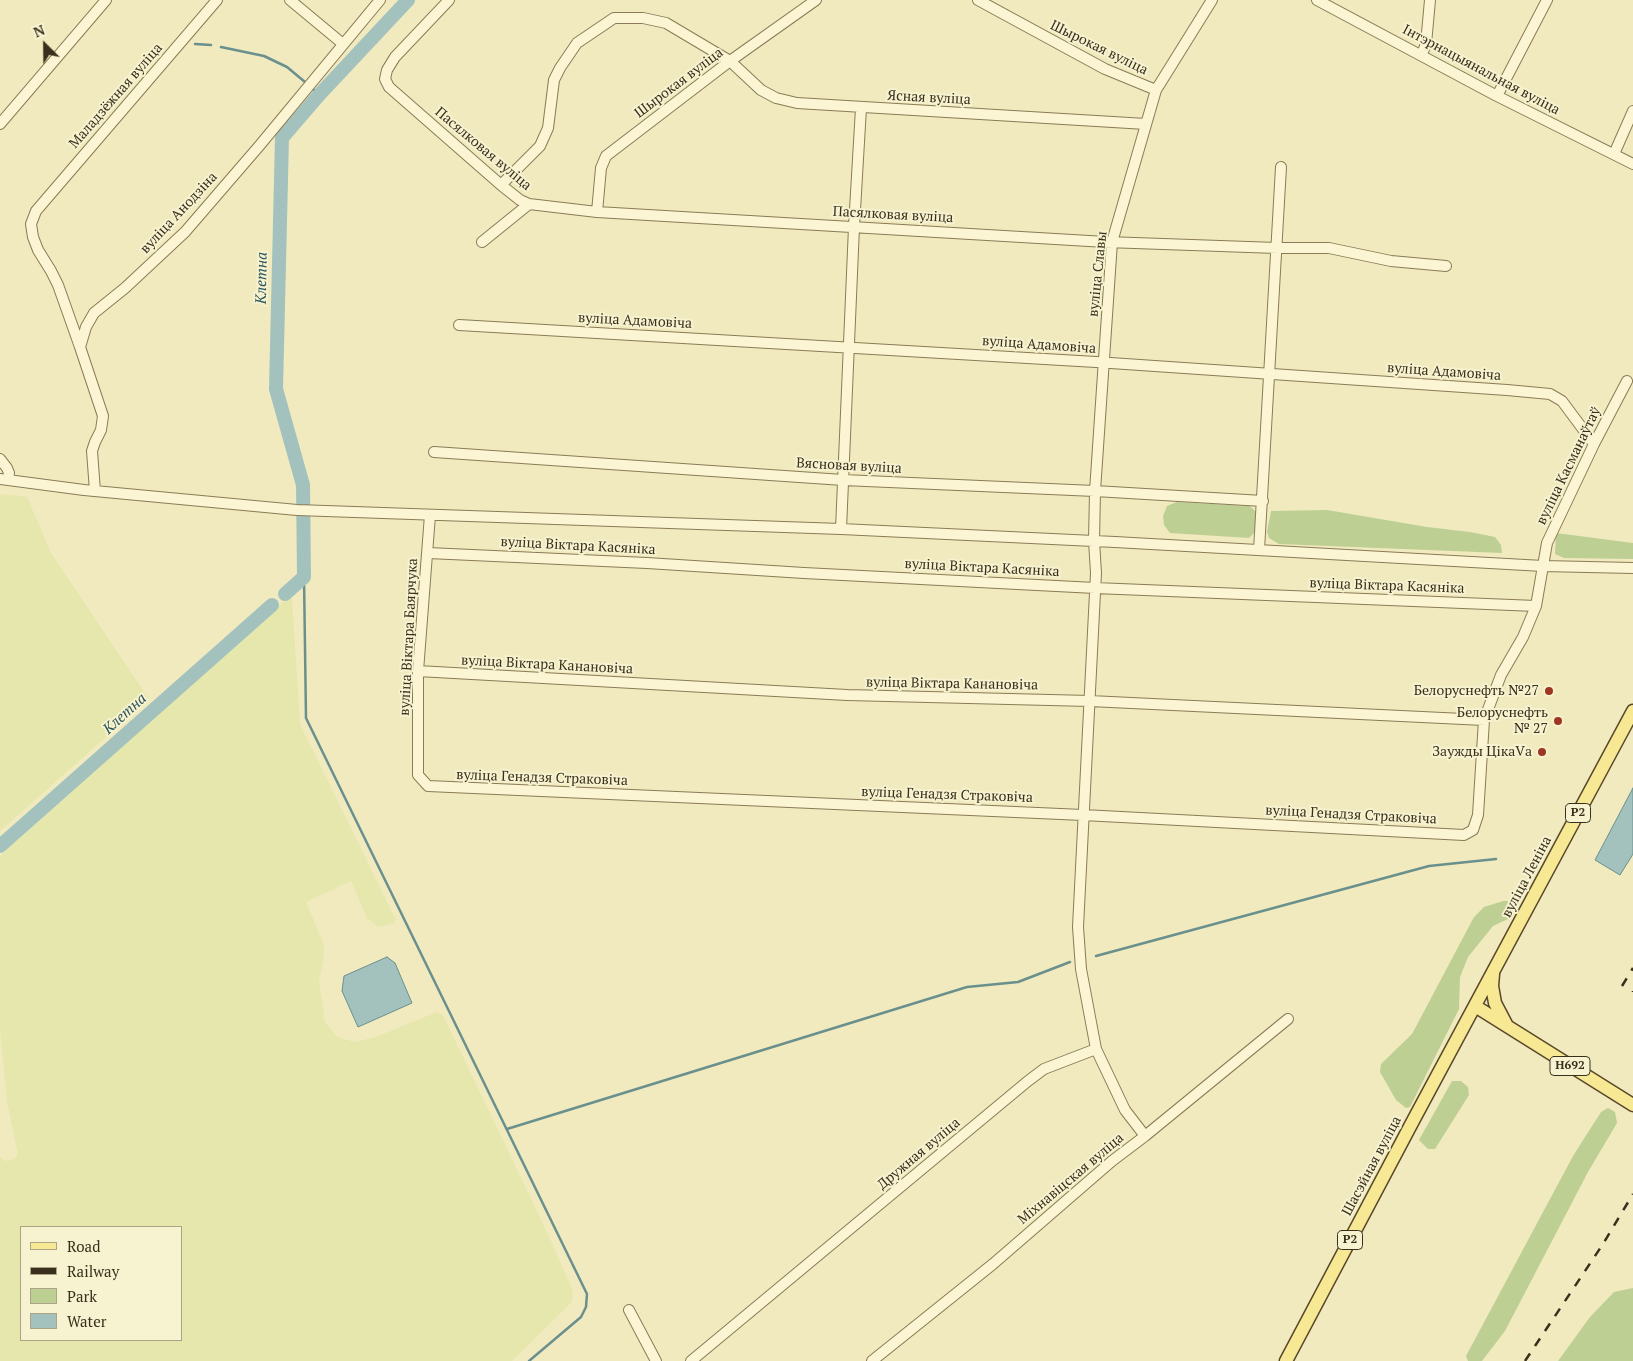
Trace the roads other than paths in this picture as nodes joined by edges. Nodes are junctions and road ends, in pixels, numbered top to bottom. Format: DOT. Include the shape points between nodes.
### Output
graph roads {
  1 [pos="106,0"];
  2 [pos="217,0"];
  3 [pos="290,0"];
  4 [pos="380,0"];
  5 [pos="449,0"];
  6 [pos="816,0"];
  7 [pos="978,0"];
  8 [pos="1212,0"];
  9 [pos="1317,0"];
  10 [pos="1430,0"];
  11 [pos="1546,0"];
  12 [pos="342,44"];
  13 [pos="1422,54"];
  14 [pos="728,60"];
  15 [pos="1156,90"];
  16 [pos="1497,96"];
  17 [pos="862,108"];
  18 [pos="1633,111"];
  19 [pos="0,124"];
  20 [pos="1146,124"];
  21 [pos="1614,154"];
  22 [pos="1633,164"];
  23 [pos="1281,167"];
  24 [pos="501,185"];
  25 [pos="529,204"];
  26 [pos="597,212"];
  27 [pos="854,227"];
  28 [pos="482,242"];
  29 [pos="1112,242"];
  30 [pos="1277,248"];
  31 [pos="1446,266"];
  32 [pos="459,325"];
  33 [pos="80,347"];
  34 [pos="849,347"];
  35 [pos="1104,363"];
  36 [pos="1269,374"];
  37 [pos="1627,381"];
  38 [pos="1594,444"];
  39 [pos="434,452"];
  40 [pos="0,459"];
  41 [pos="4,479"];
  42 [pos="843,480"];
  43 [pos="95,491"];
  44 [pos="1095,491"];
  45 [pos="1263,501"];
  46 [pos="430,515"];
  47 [pos="842,530"];
  48 [pos="1094,541"];
  49 [pos="1259,550"];
  50 [pos="428,553"];
  51 [pos="1543,566"];
  52 [pos="1633,568"];
  53 [pos="1095,588"];
  54 [pos="1536,606"];
  55 [pos="418,671"];
  56 [pos="1090,701"];
  57 [pos="1633,711"];
  58 [pos="1484,720"];
  59 [pos="428,786"];
  60 [pos="1083,815"];
  61 [pos="1464,835"];
  62 [pos="1494,972"];
  63 [pos="1475,1006"];
  64 [pos="1288,1019"];
  65 [pos="1507,1026"];
  66 [pos="1096,1049"];
  67 [pos="1633,1105"];
  68 [pos="1145,1136"];
  69 [pos="629,1310"];
  70 [pos="656,1361"];
  71 [pos="691,1361"];
  72 [pos="872,1361"];
  73 [pos="1286,1361"];
  1 -- 19 [label="street"];
  2 -- 33 [label="street, Маладзёжная вуліца" via="36,211 31,224 33,237 58,285"];
  3 -- 12 [label="street"];
  4 -- 12 [label="street, вуліца Анодзіна"];
  5 -- 24 [label="street, Пасялковая вуліца" via="395,57 385,79 389,87"];
  6 -- 14 [label="street, Шырокая вуліца"];
  7 -- 15 [label="street, Шырокая вуліца" via="1105,69"];
  8 -- 15 [label="street, вуліца Славы"];
  9 -- 13 [label="street, Інтэрнацыянальная вуліца"];
  10 -- 13 [label="street"];
  11 -- 16 [label="street"];
  12 -- 33 [label="street, вуліца Анодзіна" via="185,232 94,313"];
  13 -- 16 [label="street, Інтэрнацыянальная вуліца"];
  14 -- 17 [label="street, Ясная вуліца" via="760,90 776,98 797,103"];
  14 -- 24 [label="street, Шырокая вуліца" via="666,23 643,18 614,18 577,43 560,68 554,80 548,128 540,146"];
  14 -- 26 [label="street, Шырокая вуліца" via="606,156 600,168"];
  15 -- 20 [label="street, вуліца Славы"];
  16 -- 21 [label="street, Інтэрнацыянальная вуліца"];
  17 -- 20 [label="street, Ясная вуліца"];
  17 -- 27 [label="street"];
  18 -- 21 [label="street"];
  20 -- 29 [label="street, вуліца Славы"];
  21 -- 22 [label="street, Інтэрнацыянальная вуліца"];
  23 -- 30 [label="street"];
  24 -- 25 [label="street, Пасялковая вуліца"];
  25 -- 26 [label="street, Пасялковая вуліца"];
  25 -- 28 [label="street"];
  26 -- 27 [label="street, Пасялковая вуліца"];
  27 -- 29 [label="street, Пасялковая вуліца"];
  27 -- 34 [label="street"];
  29 -- 30 [label="street, Пасялковая вуліца"];
  29 -- 35 [label="street, вуліца Славы"];
  30 -- 31 [label="street, Пасялковая вуліца" via="1329,248 1391,261"];
  30 -- 36 [label="street"];
  32 -- 34 [label="street, вуліца Адамовіча"];
  33 -- 43 [label="street" via="103,416 92,451"];
  34 -- 35 [label="street, вуліца Адамовіча"];
  34 -- 42 [label="street"];
  35 -- 36 [label="street, вуліца Адамовіча"];
  35 -- 44 [label="street, вуліца Славы"];
  36 -- 38 [label="street, вуліца Адамовіча" via="1550,394 1562,401"];
  36 -- 45 [label="street"];
  37 -- 38 [label="street, вуліца Касманаўтаў"];
  38 -- 51 [label="street, вуліца Касманаўтаў" via="1547,543"];
  39 -- 42 [label="street, Вясновая вуліца"];
  40 -- 41 [label="street" via="9,474"];
  41 -- 43 [label="street"];
  42 -- 44 [label="street, Вясновая вуліца"];
  42 -- 47 [label="street"];
  43 -- 46 [label="street" via="296,510"];
  44 -- 45 [label="street, Вясновая вуліца"];
  44 -- 48 [label="street, вуліца Славы"];
  45 -- 49 [label="street"];
  46 -- 47 [label="street"];
  46 -- 50 [label="street, вуліца Віктара Баярчука"];
  47 -- 48 [label="street"];
  48 -- 49 [label="street"];
  48 -- 53 [label="street, вуліца Славы"];
  49 -- 51 [label="street"];
  50 -- 53 [label="street, вуліца Віктара Касяніка"];
  50 -- 55 [label="street, вуліца Віктара Баярчука"];
  51 -- 52 [label="street"];
  51 -- 54 [label="street, вуліца Касманаўтаў"];
  53 -- 54 [label="street, вуліца Віктара Касяніка"];
  53 -- 56 [label="street, вуліца Славы"];
  54 -- 58 [label="street, вуліца Касманаўтаў" via="1501,675"];
  55 -- 56 [label="street, вуліца Віктара Канановіча" via="847,695"];
  55 -- 59 [label="street, вуліца Віктара Баярчука" via="418,775"];
  56 -- 58 [label="street, вуліца Віктара Канановіча"];
  56 -- 60 [label="street, вуліца Славы"];
  57 -- 62 [label="main road, вуліца Леніна / Р2"];
  58 -- 61 [label="street, вуліца Касманаўтаў" via="1478,814 1473,830"];
  59 -- 60 [label="street, вуліца Генадзя Страковіча"];
  60 -- 61 [label="street, вуліца Генадзя Страковіча"];
  60 -- 66 [label="street, вуліца Славы" via="1078,927 1081,969"];
  62 -- 63 [label="main road, вуліца Леніна / Р2"];
  62 -- 65 [label="main road" via="1495,1003"];
  63 -- 65 [label="main road, Н692"];
  63 -- 73 [label="main road, Шасэйная вуліца / Р2"];
  64 -- 68 [label="street, Міхнавіцская вуліца"];
  65 -- 67 [label="main road, Н692"];
  66 -- 68 [label="street" via="1125,1110"];
  66 -- 71 [label="street, Дружная вуліца" via="1044,1069 1028,1080"];
  68 -- 72 [label="street, Міхнавіцская вуліца"];
  69 -- 70 [label="street"];
}
